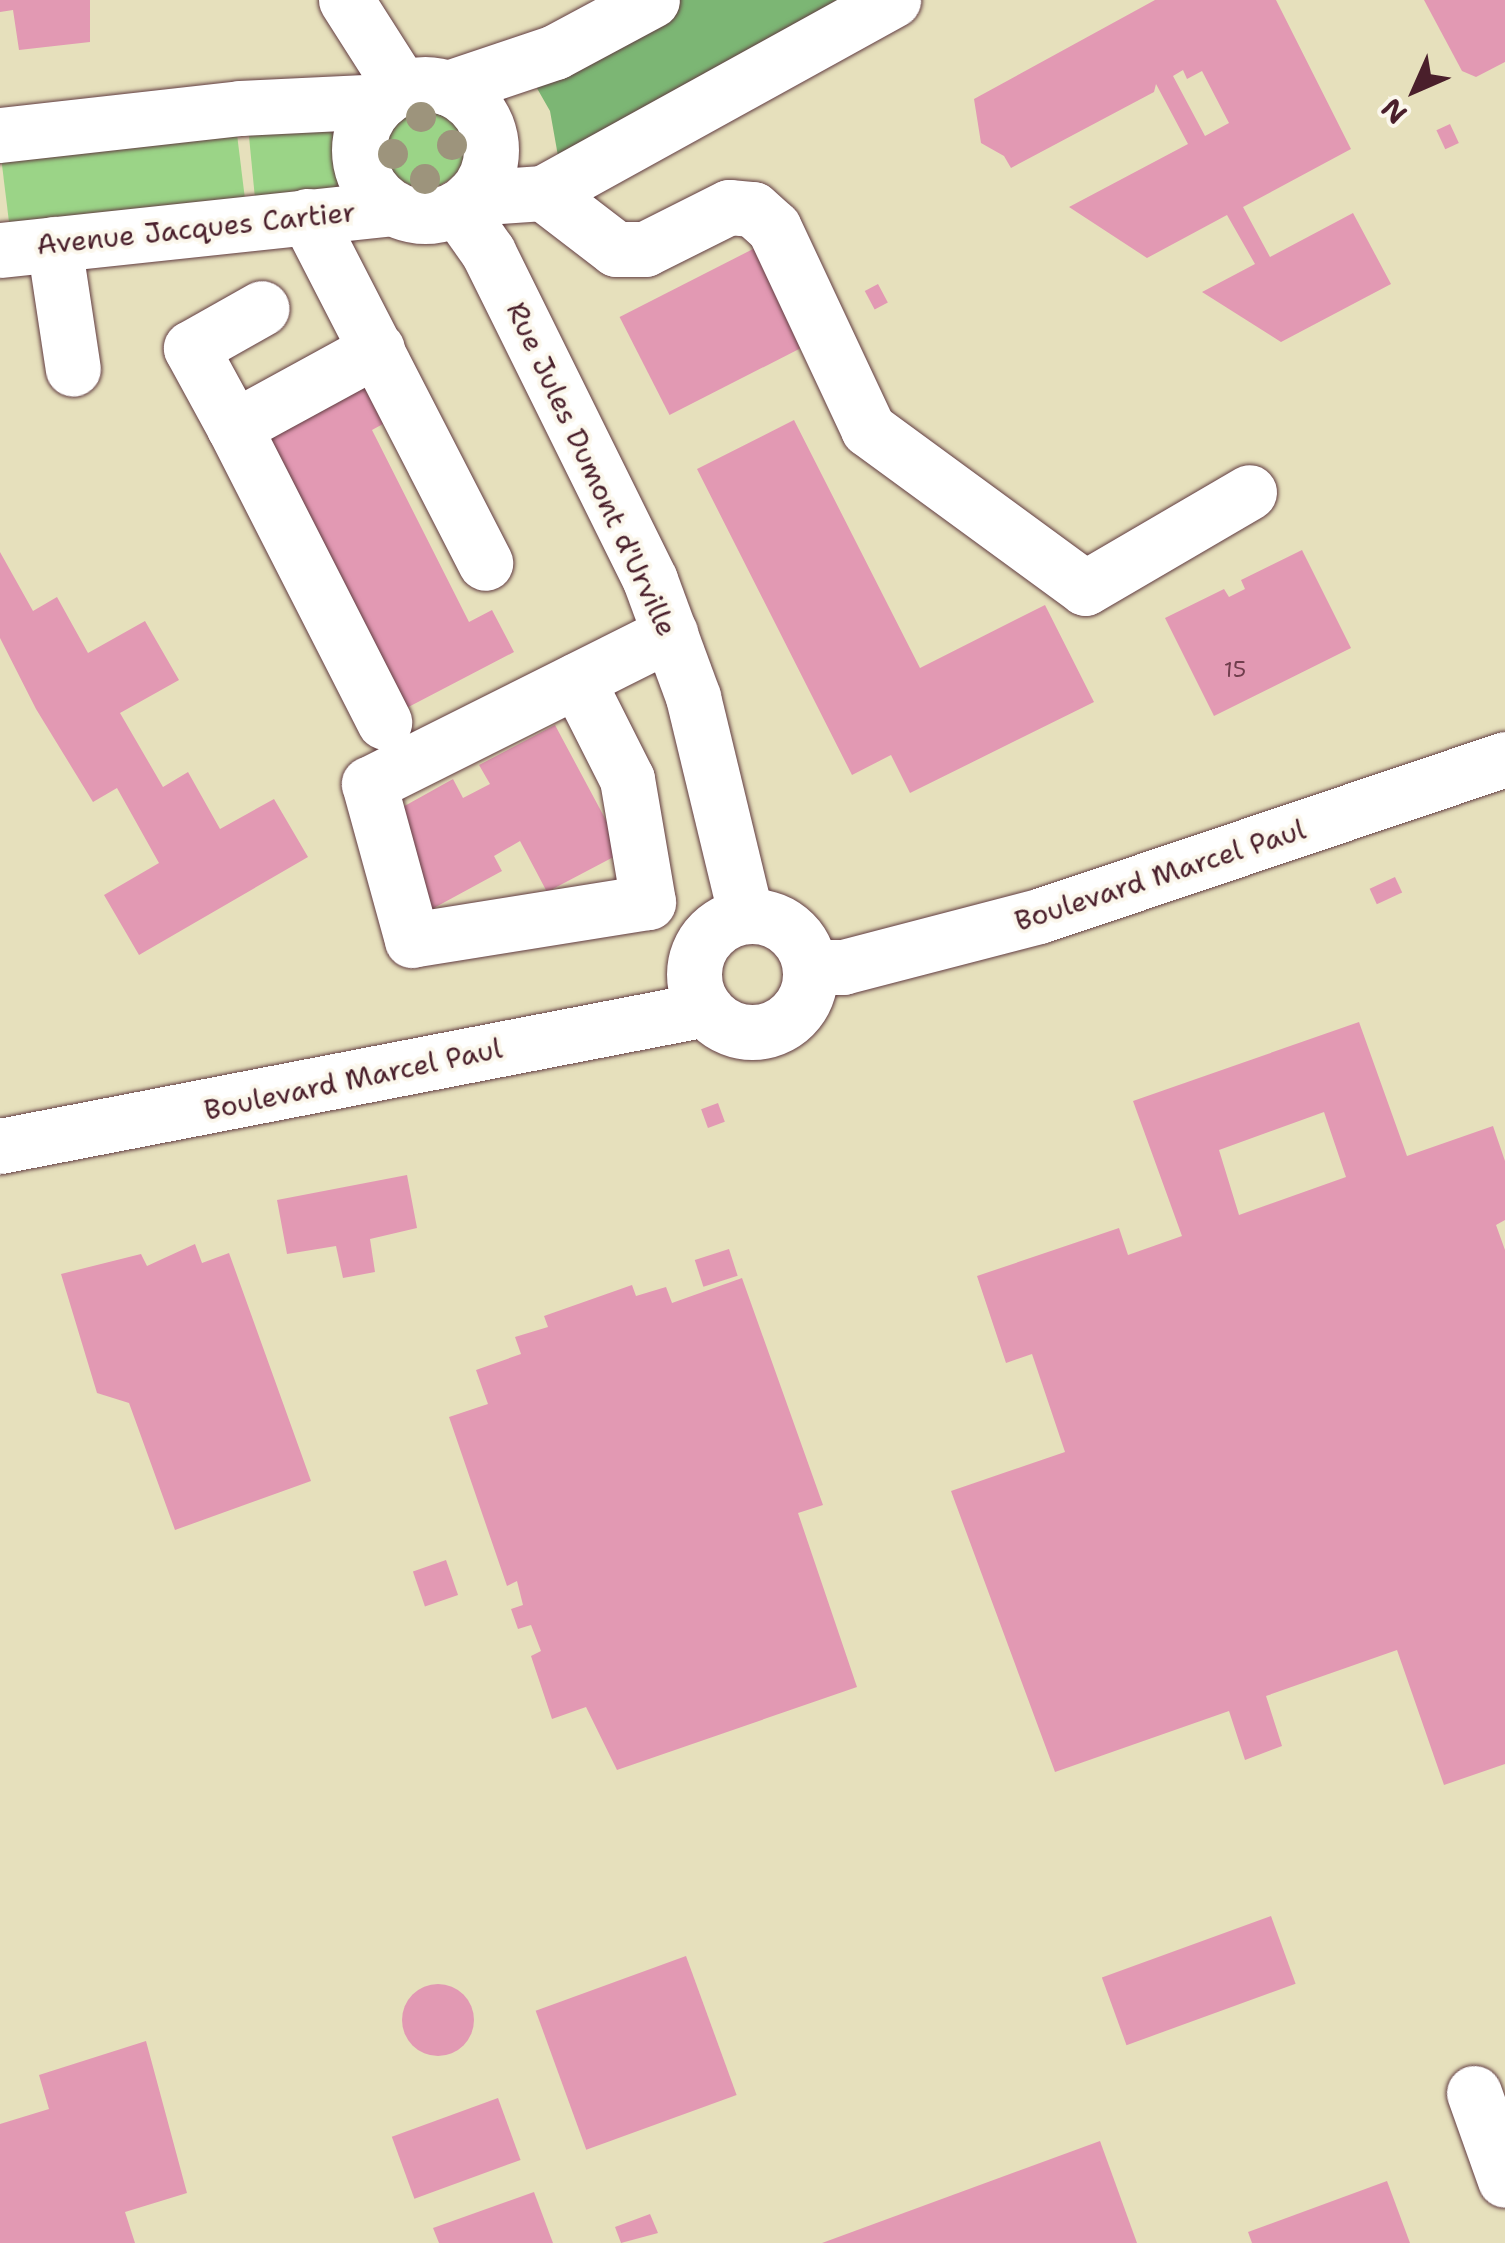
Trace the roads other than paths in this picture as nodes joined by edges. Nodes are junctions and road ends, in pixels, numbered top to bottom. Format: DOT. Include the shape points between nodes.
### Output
graph roads {
  1 [pos="346,0"];
  2 [pos="652,0"];
  3 [pos="894,0"];
  4 [pos="410,92"];
  5 [pos="0,134"];
  6 [pos="543,193"];
  7 [pos="464,203"];
  8 [pos="393,208"];
  9 [pos="307,216"];
  10 [pos="54,244"];
  11 [pos="0,250"];
  12 [pos="262,308"];
  13 [pos="377,349"];
  14 [pos="73,369"];
  15 [pos="234,427"];
  16 [pos="1250,492"];
  17 [pos="486,563"];
  18 [pos="670,633"];
  19 [pos="577,680"];
  20 [pos="384,722"];
  21 [pos="1505,759"];
  22 [pos="746,916"];
  23 [pos="810,968"];
  24 [pos="706,1008"];
  25 [pos="0,1146"];
  26 [pos="1474,2093"];
  27 [pos="1505,2180"];
  1 -- 4 [label="street"];
  2 -- 4 [label="street" via="555,52"];
  3 -- 6 [label="street"];
  4 -- 5 [label="street"];
  4 -- 7 [label="street" via="475,107 490,137 488,170"];
  4 -- 8 [label="street" via="360,136 360,164 372,190"];
  6 -- 7 [label="street"];
  6 -- 16 [label="street" via="616,250 645,249 729,206 753,209 774,228 868,428 1085,588"];
  7 -- 8 [label="street" via="425,216"];
  7 -- 18 [label="street, Rue Jules Dumont d'Urville"];
  8 -- 9 [label="street, Avenue Jacques Cartier"];
  9 -- 10 [label="street, Avenue Jacques Cartier"];
  9 -- 13 [label="street"];
  10 -- 11 [label="street, Avenue Jacques Cartier"];
  10 -- 14 [label="street"];
  12 -- 15 [label="street" via="191,348"];
  13 -- 15 [label="street"];
  13 -- 17 [label="street"];
  15 -- 20 [label="street"];
  18 -- 19 [label="street"];
  18 -- 22 [label="street, Rue Jules Dumont d'Urville" via="693,697"];
  19 -- 19 [label="street" via="627,779 648,902 412,940 369,784"];
  21 -- 23 [label="street, Boulevard Marcel Paul" via="1039,916 843,968"];
  22 -- 23 [label="street" via="784,925 802,943"];
  22 -- 24 [label="street" via="721,925 697,957 695,984"];
  23 -- 24 [label="street" via="802,1005 775,1027 738,1030"];
  24 -- 25 [label="street, Boulevard Marcel Paul"];
  26 -- 27 [label="street"];
}
